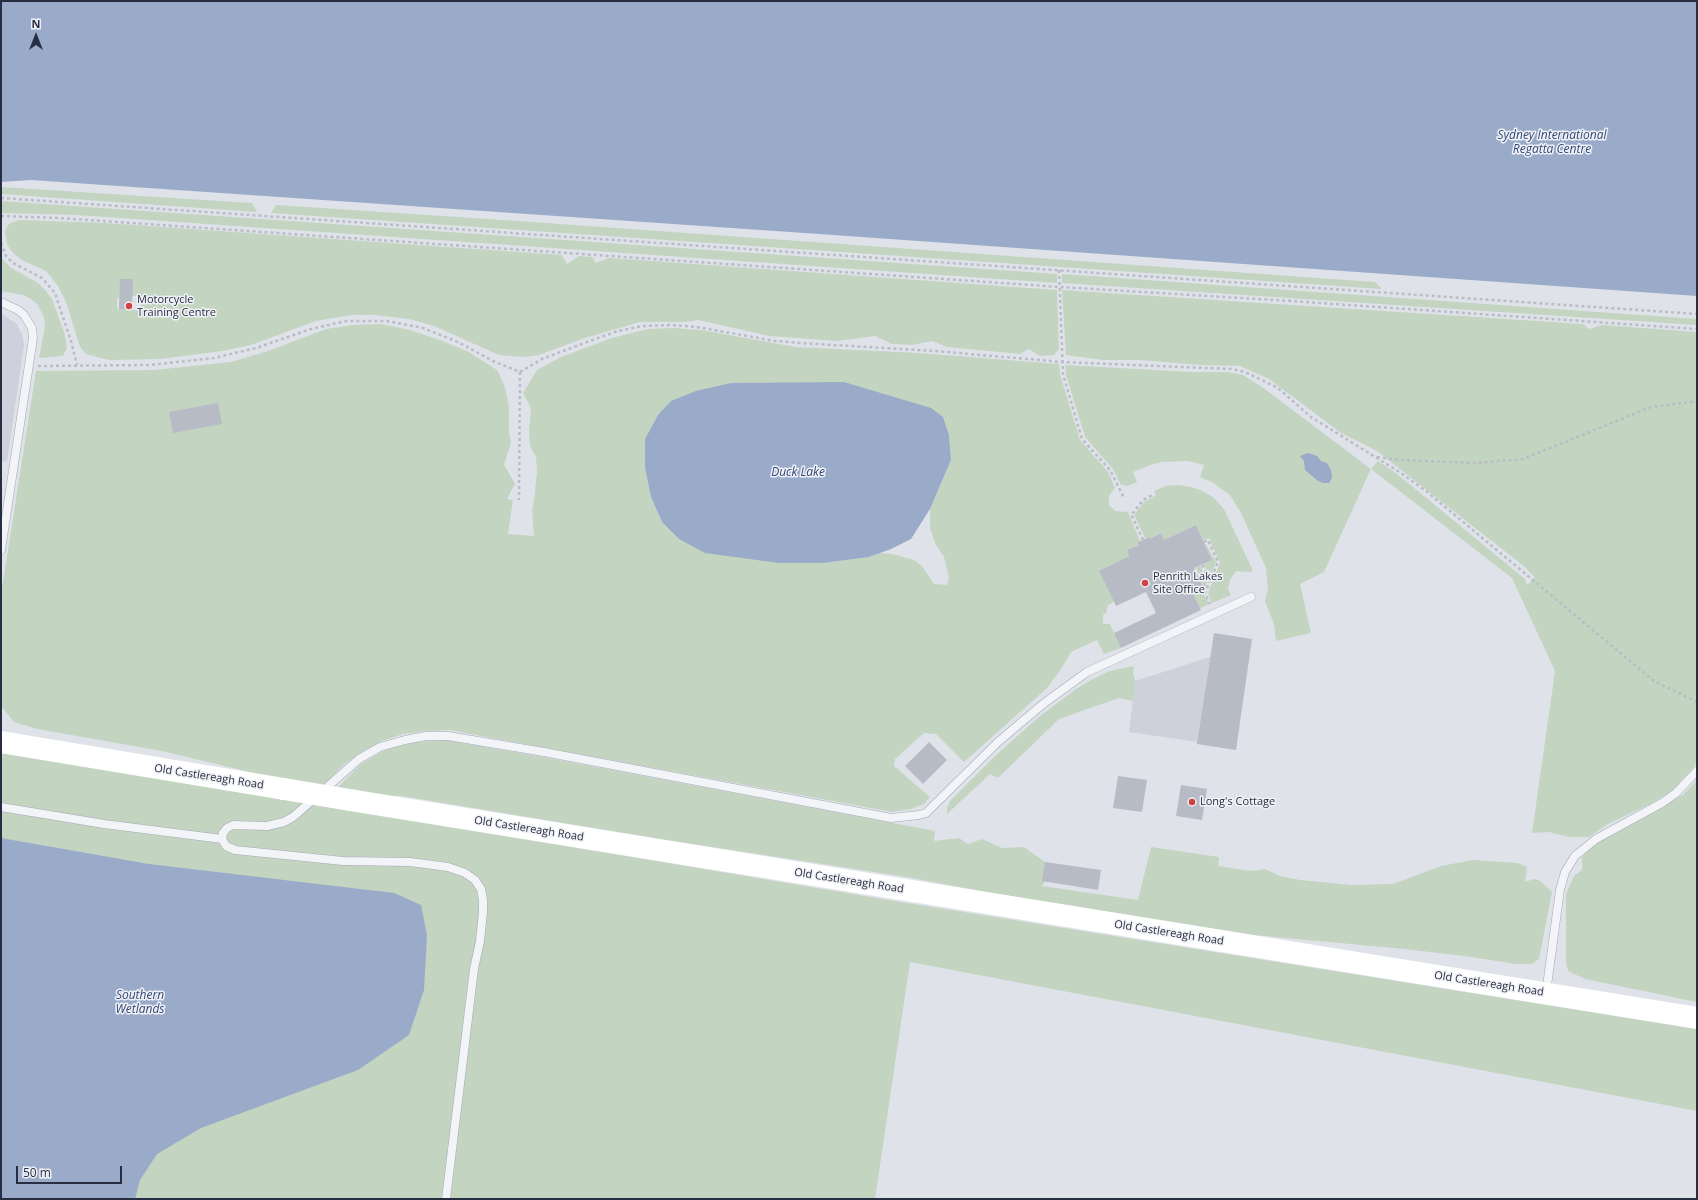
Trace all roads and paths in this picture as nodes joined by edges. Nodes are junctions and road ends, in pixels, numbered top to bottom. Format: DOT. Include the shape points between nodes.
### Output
graph roads {
  1 [pos="1,198"];
  2 [pos="1,216"];
  3 [pos="1,243"];
  4 [pos="1059,270"];
  5 [pos="1060,287"];
  6 [pos="1,302"];
  7 [pos="1697,314"];
  8 [pos="1697,328"];
  9 [pos="1062,362"];
  10 [pos="76,365"];
  11 [pos="29,366"];
  12 [pos="520,372"];
  13 [pos="1697,401"];
  14 [pos="1375,457"];
  15 [pos="1154,494"];
  16 [pos="1124,498"];
  17 [pos="5,499"];
  18 [pos="519,500"];
  19 [pos="1143,540"];
  20 [pos="1204,542"];
  21 [pos="1,550"];
  22 [pos="1202,565"];
  23 [pos="1213,574"];
  24 [pos="1251,597"];
  25 [pos="1210,604"];
  26 [pos="1697,702"];
  27 [pos="1,742"];
  28 [pos="1697,772"];
  29 [pos="1,807"];
  30 [pos="222,839"];
  31 [pos="1546,994"];
  32 [pos="1697,1018"];
  33 [pos="446,1199"];
  1 -- 4 [label="path"];
  2 -- 5 [label="path"];
  3 -- 10 [label="path" via="6,256 13,264 42,278 55,293"];
  4 -- 5 [label="path"];
  4 -- 7 [label="path"];
  5 -- 8 [label="path"];
  5 -- 9 [label="path"];
  6 -- 11 [label="lane" via="18,310 30,325 33,338"];
  9 -- 12 [label="path" via="951,352 794,343 698,326 672,325 643,326 611,334 542,360"];
  9 -- 14 [label="path" via="1245,372 1278,388 1311,417"];
  9 -- 16 [label="path" via="1063,374 1082,439 1110,470"];
  10 -- 11 [label="path"];
  10 -- 12 [label="path" via="150,365 214,358 256,348 329,324 365,320 402,323 423,328"];
  11 -- 17 [label="lane"];
  12 -- 18 [label="path"];
  13 -- 14 [label="path" via="1651,407 1523,460 1476,463"];
  14 -- 26 [label="path" via="1426,492 1654,681"];
  15 -- 19 [label="path" via="1143,500 1131,514"];
  17 -- 21 [label="lane"];
  20 -- 23 [label="path" via="1208,540 1218,562"];
  22 -- 23 [label="path" via="1205,571"];
  23 -- 25 [label="path" via="1205,593"];
  24 -- 30 [label="lane" via="1087,672 1043,704 998,742 926,813 919,815 891,818 544,752 448,736 426,736 380,747 359,759 284,822 267,826 233,825 226,828"];
  27 -- 31 [label="street, Old Castlereagh Road, bridge"];
  28 -- 31 [label="lane" via="1671,797 1596,839 1575,856 1565,872 1560,890"];
  29 -- 30 [label="lane" via="104,824"];
  30 -- 33 [label="lane" via="226,846 235,850 343,861 410,862 448,867 465,873 475,880 481,889 482,919"];
  31 -- 32 [label="street, Old Castlereagh Road"];
}
